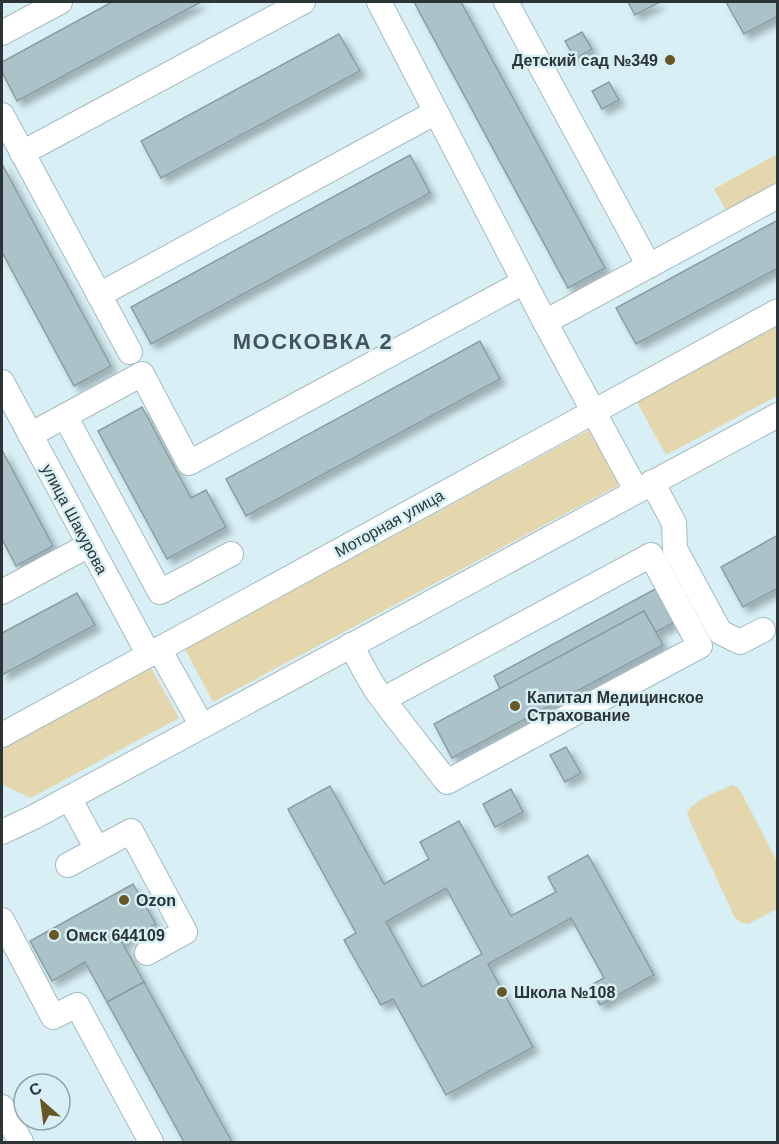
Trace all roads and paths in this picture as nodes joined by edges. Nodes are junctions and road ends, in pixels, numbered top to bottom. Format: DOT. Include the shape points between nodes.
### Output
graph roads {
  1 [pos="60,2"];
  2 [pos="303,2"];
  3 [pos="379,2"];
  4 [pos="506,2"];
  5 [pos="2,33"];
  6 [pos="436,112"];
  7 [pos="2,115"];
  8 [pos="22,153"];
  9 [pos="777,196"];
  10 [pos="649,266"];
  11 [pos="524,282"];
  12 [pos="99,295"];
  13 [pos="777,311"];
  14 [pos="545,322"];
  15 [pos="130,352"];
  16 [pos="2,382"];
  17 [pos="594,412"];
  18 [pos="777,415"];
  19 [pos="65,416"];
  20 [pos="30,435"];
  21 [pos="644,486"];
  22 [pos="89,545"];
  23 [pos="231,554"];
  24 [pos="5,583"];
  25 [pos="763,630"];
  26 [pos="351,645"];
  27 [pos="154,652"];
  28 [pos="384,699"];
  29 [pos="202,726"];
  30 [pos="2,735"];
  31 [pos="69,798"];
  32 [pos="2,832"];
  33 [pos="97,849"];
  34 [pos="68,865"];
  35 [pos="2,926"];
  36 [pos="147,952"];
  37 [pos="2,1107"];
  38 [pos="21,1143"];
  39 [pos="151,1143"];
  1 -- 5 [label="street"];
  2 -- 8 [label="street"];
  3 -- 6 [label="street"];
  4 -- 10 [label="street"];
  6 -- 11 [label="street"];
  6 -- 12 [label="street"];
  7 -- 8 [label="street"];
  8 -- 12 [label="street"];
  9 -- 10 [label="street"];
  10 -- 14 [label="street"];
  11 -- 14 [label="street"];
  11 -- 19 [label="street" via="189,463 142,374"];
  12 -- 15 [label="street"];
  13 -- 17 [label="street, Моторная улица"];
  14 -- 17 [label="street"];
  16 -- 20 [label="street, улица Шакурова"];
  17 -- 21 [label="street"];
  17 -- 27 [label="street, Моторная улица"];
  18 -- 21 [label="street"];
  19 -- 20 [label="street"];
  19 -- 23 [label="street" via="160,592"];
  20 -- 22 [label="street, улица Шакурова"];
  21 -- 25 [label="street" via="674,523 675,549 720,632 740,642"];
  21 -- 26 [label="street"];
  22 -- 24 [label="street"];
  22 -- 27 [label="street, улица Шакурова"];
  26 -- 28 [label="street"];
  26 -- 29 [label="street"];
  27 -- 29 [label="street, улица Шакурова"];
  27 -- 30 [label="street, Моторная улица"];
  28 -- 28 [label="street" via="651,555 700,646 447,782"];
  29 -- 31 [label="street"];
  31 -- 32 [label="street"];
  31 -- 33 [label="street"];
  33 -- 34 [label="street"];
  33 -- 36 [label="street" via="131,831 185,932"];
  35 -- 39 [label="street" via="53,1017 76,1005"];
  37 -- 38 [label="street"];
}
